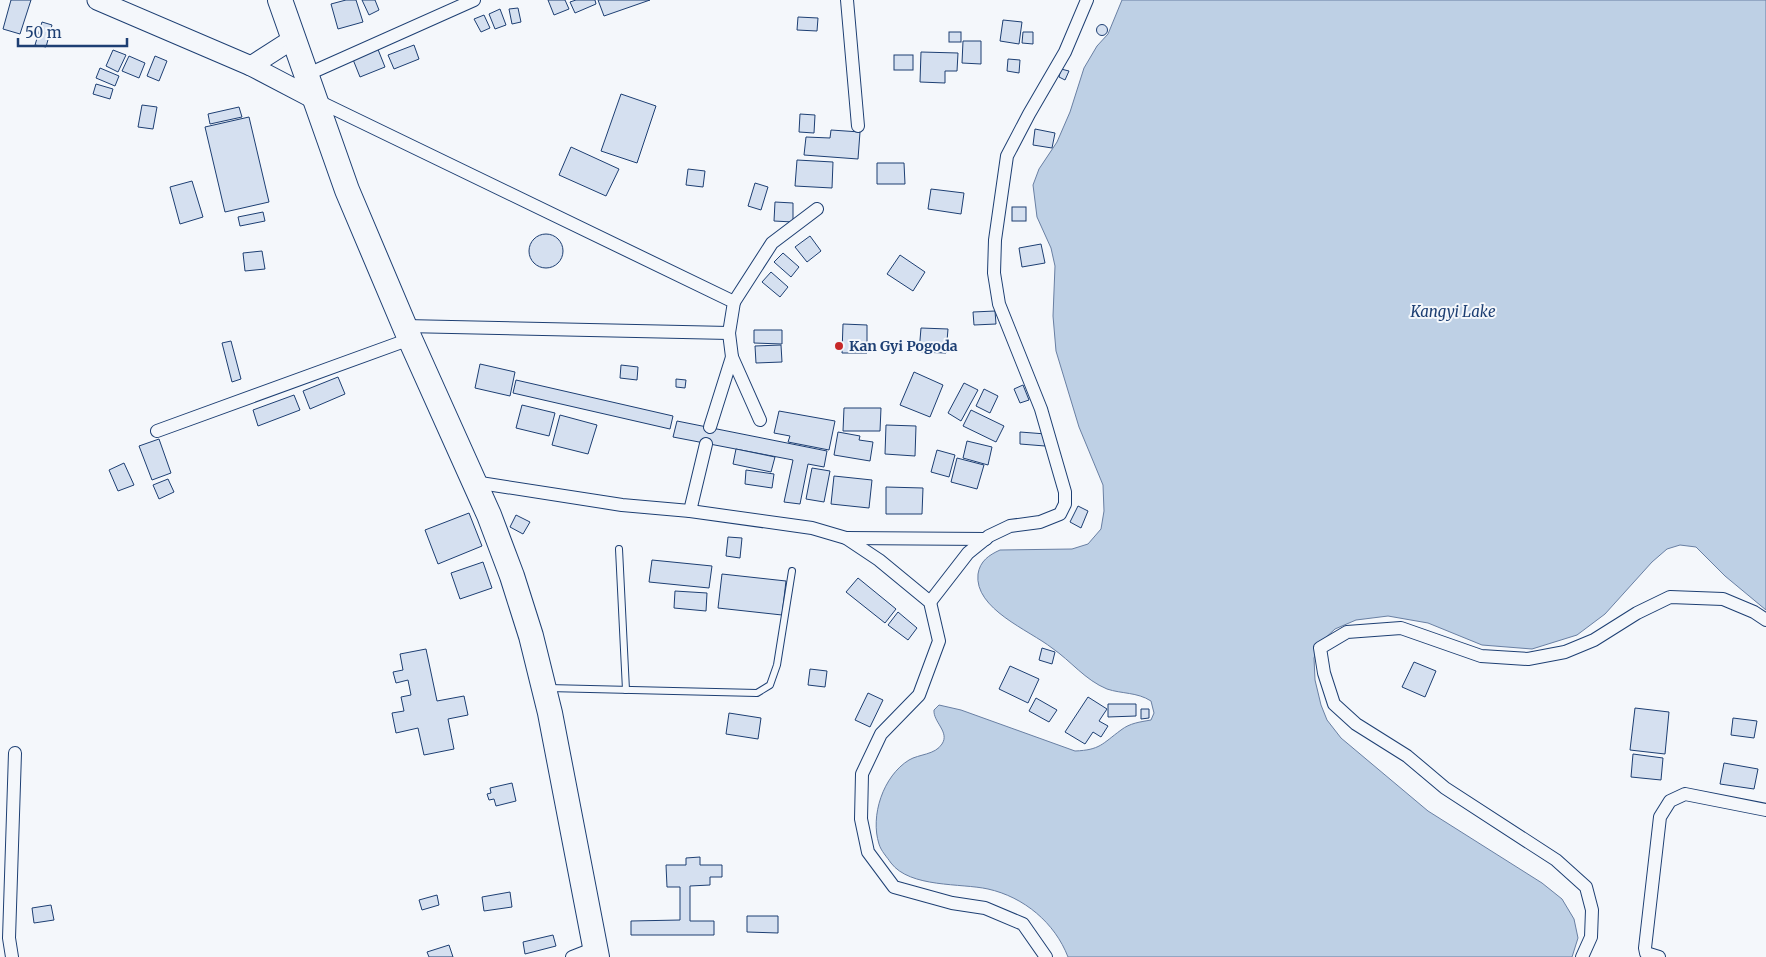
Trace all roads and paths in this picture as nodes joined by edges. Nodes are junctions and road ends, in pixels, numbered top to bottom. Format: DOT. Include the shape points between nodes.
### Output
graph roads {
  1 [pos="97,0"];
  2 [pos="280,0"];
  3 [pos="474,0"];
  4 [pos="847,0"];
  5 [pos="1087,0"];
  6 [pos="293,39"];
  7 [pos="251,66"];
  8 [pos="306,75"];
  9 [pos="314,99"];
  10 [pos="858,126"];
  11 [pos="817,208"];
  12 [pos="734,302"];
  13 [pos="407,332"];
  14 [pos="729,332"];
  15 [pos="732,357"];
  16 [pos="760,420"];
  17 [pos="710,426"];
  18 [pos="156,431"];
  19 [pos="706,444"];
  20 [pos="474,482"];
  21 [pos="690,511"];
  22 [pos="846,538"];
  23 [pos="986,539"];
  24 [pos="619,549"];
  25 [pos="792,571"];
  26 [pos="930,602"];
  27 [pos="1766,620"];
  28 [pos="544,688"];
  29 [pos="626,690"];
  30 [pos="15,754"];
  31 [pos="1766,810"];
  32 [pos="596,952"];
  33 [pos="12,957"];
  34 [pos="572,957"];
  35 [pos="1046,957"];
  36 [pos="1582,957"];
  37 [pos="1659,957"];
  1 -- 7 [label="main road"];
  2 -- 6 [label="highway"];
  3 -- 8 [label="street"];
  4 -- 10 [label="street"];
  5 -- 23 [label="street" via="1066,52 1008,156 995,240 994,273 999,304 1041,409 1065,492 1065,504 1060,514 1040,522 1010,526"];
  6 -- 7 [label="main road"];
  6 -- 8 [label="highway"];
  7 -- 9 [label="main road"];
  8 -- 9 [label="highway"];
  9 -- 12 [label="street"];
  9 -- 13 [label="highway" via="347,190"];
  11 -- 12 [label="street" via="772,243"];
  12 -- 14 [label="street"];
  13 -- 14 [label="street"];
  13 -- 18 [label="street"];
  13 -- 20 [label="highway"];
  14 -- 15 [label="street"];
  15 -- 16 [label="street"];
  15 -- 17 [label="street"];
  19 -- 21 [label="street"];
  20 -- 21 [label="street" via="604,502"];
  20 -- 28 [label="highway" via="512,576"];
  21 -- 22 [label="street" via="812,528"];
  22 -- 23 [label="street"];
  22 -- 26 [label="street"];
  23 -- 26 [label="street" via="968,553"];
  24 -- 29 [label="lane"];
  25 -- 29 [label="lane" via="777,665 770,686 757,693"];
  26 -- 35 [label="street" via="939,640 919,695 881,734 862,774 861,819 868,852 894,887 985,908 1022,924"];
  27 -- 36 [label="street" via="1723,599 1670,597 1636,613 1594,640 1566,652 1528,658 1481,656 1401,628 1347,632 1320,648 1334,704 1356,724 1407,756 1445,788 1556,860 1586,887 1592,910 1591,937"];
  28 -- 29 [label="lane"];
  28 -- 32 [label="highway"];
  30 -- 33 [label="street" via="9,938"];
  31 -- 37 [label="street" via="1685,794 1670,801 1660,817 1645,948 1650,955"];
  32 -- 34 [label="street"];
}
